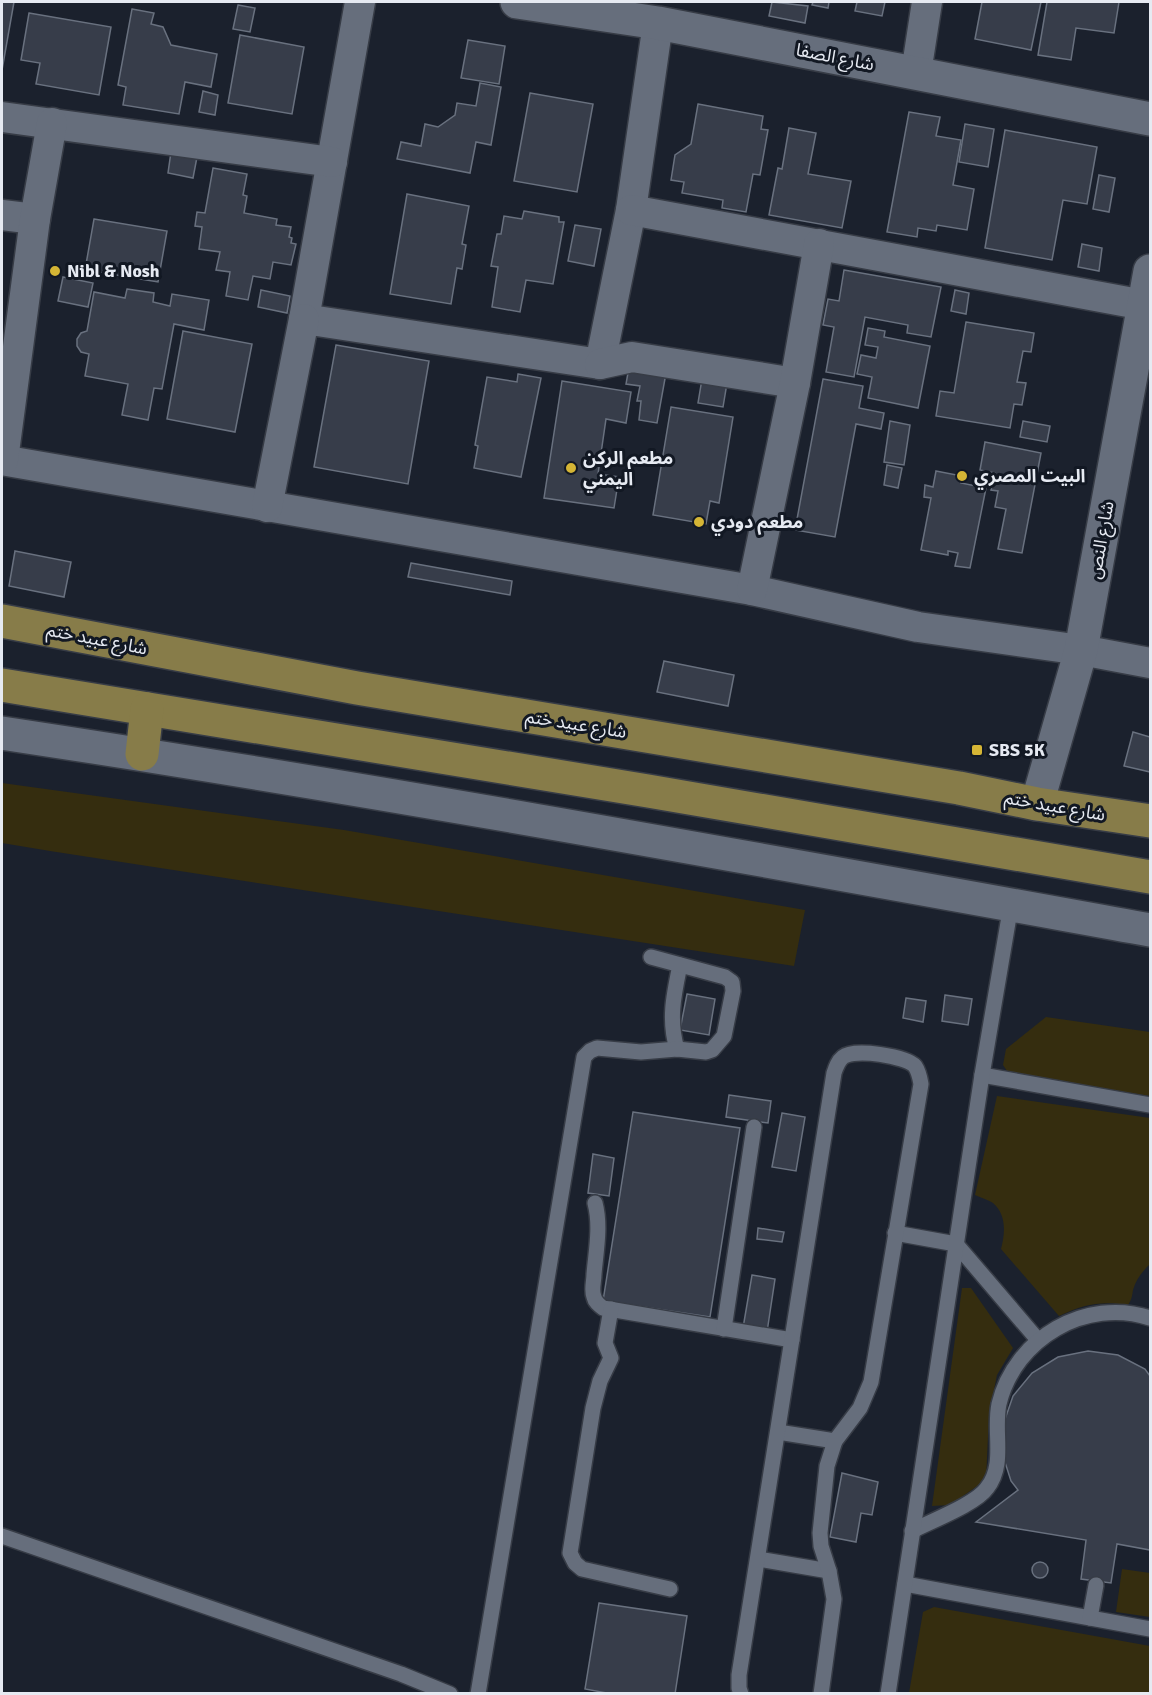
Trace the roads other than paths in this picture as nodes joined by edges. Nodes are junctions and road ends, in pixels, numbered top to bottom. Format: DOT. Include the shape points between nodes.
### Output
graph roads {
  1 [pos="360,2"];
  2 [pos="517,2"];
  3 [pos="927,2"];
  4 [pos="658,23"];
  5 [pos="915,73"];
  6 [pos="2,117"];
  7 [pos="1150,119"];
  8 [pos="52,123"];
  9 [pos="332,162"];
  10 [pos="632,210"];
  11 [pos="2,215"];
  12 [pos="35,219"];
  13 [pos="819,244"];
  14 [pos="1150,271"];
  15 [pos="1144,305"];
  16 [pos="304,319"];
  17 [pos="600,364"];
  18 [pos="795,383"];
  19 [pos="2,460"];
  20 [pos="267,507"];
  21 [pos="752,591"];
  22 [pos="2,621"];
  23 [pos="1081,650"];
  24 [pos="1150,663"];
  25 [pos="2,685"];
  26 [pos="147,709"];
  27 [pos="2,733"];
  28 [pos="142,754"];
  29 [pos="1037,804"];
  30 [pos="1150,821"];
  31 [pos="1150,877"];
  32 [pos="1011,905"];
  33 [pos="1150,930"];
  34 [pos="651,957"];
  35 [pos="681,965"];
  36 [pos="677,1049"];
  37 [pos="981,1075"];
  38 [pos="1150,1105"];
  39 [pos="754,1127"];
  40 [pos="595,1203"];
  41 [pos="896,1233"];
  42 [pos="956,1244"];
  43 [pos="611,1309"];
  44 [pos="1150,1317"];
  45 [pos="724,1329"];
  46 [pos="792,1340"];
  47 [pos="1038,1340"];
  48 [pos="778,1432"];
  49 [pos="835,1441"];
  50 [pos="912,1531"];
  51 [pos="2,1536"];
  52 [pos="758,1559"];
  53 [pos="829,1571"];
  54 [pos="904,1584"];
  55 [pos="1096,1585"];
  56 [pos="670,1589"];
  57 [pos="1090,1618"];
  58 [pos="1150,1629"];
  59 [pos="450,1694"];
  60 [pos="478,1694"];
  61 [pos="741,1694"];
  62 [pos="821,1694"];
  63 [pos="888,1694"];
  1 -- 9 [label="street"];
  2 -- 4 [label="street, شارع الصفا"];
  3 -- 5 [label="street"];
  4 -- 5 [label="street, شارع الصفا"];
  4 -- 10 [label="street"];
  5 -- 7 [label="street, شارع الصفا"];
  6 -- 8 [label="street"];
  8 -- 9 [label="street"];
  8 -- 12 [label="street"];
  9 -- 16 [label="street"];
  10 -- 13 [label="street"];
  10 -- 17 [label="street"];
  11 -- 12 [label="street"];
  12 -- 19 [label="street"];
  13 -- 15 [label="street"];
  13 -- 18 [label="street"];
  14 -- 15 [label="street, شارع النص"];
  15 -- 23 [label="street, شارع النص"];
  16 -- 17 [label="street"];
  16 -- 20 [label="street"];
  17 -- 18 [label="street" via="632,357"];
  18 -- 21 [label="street"];
  19 -- 20 [label="street"];
  20 -- 21 [label="street"];
  21 -- 23 [label="street" via="918,627"];
  22 -- 29 [label="main road, شارع عبيد ختم" via="357,688"];
  23 -- 24 [label="street"];
  23 -- 29 [label="street, شارع النص"];
  25 -- 26 [label="main road"];
  26 -- 28 [label="main road"];
  26 -- 31 [label="main road"];
  27 -- 28 [label="street"];
  28 -- 32 [label="street"];
  29 -- 30 [label="main road, شارع عبيد ختم"];
  32 -- 33 [label="street"];
  32 -- 37 [label="lane"];
  34 -- 35 [label="lane"];
  35 -- 36 [label="lane" via="671,1013"];
  35 -- 36 [label="lane" via="725,977 734,986 721,1041 706,1052"];
  36 -- 60 [label="lane" via="641,1052 597,1048 584,1057"];
  37 -- 38 [label="lane"];
  37 -- 42 [label="lane"];
  39 -- 45 [label="lane"];
  40 -- 43 [label="lane" via="599,1234 593,1297 603,1308"];
  41 -- 42 [label="lane"];
  41 -- 46 [label="lane" via="920,1075 908,1061 852,1053 843,1057 834,1073"];
  41 -- 49 [label="lane" via="868,1389 860,1408"];
  42 -- 47 [label="lane"];
  42 -- 50 [label="lane"];
  43 -- 45 [label="lane"];
  43 -- 56 [label="lane" via="604,1342 611,1358 593,1408 570,1553 582,1569"];
  44 -- 47 [label="lane" via="1110,1311 1084,1315"];
  45 -- 46 [label="lane"];
  46 -- 48 [label="lane"];
  47 -- 50 [label="lane" via="1008,1380 999,1404 998,1467 986,1490"];
  48 -- 49 [label="lane"];
  48 -- 52 [label="lane"];
  49 -- 53 [label="lane" via="827,1466 820,1533"];
  50 -- 54 [label="lane"];
  51 -- 59 [label="lane"];
  52 -- 53 [label="lane"];
  52 -- 61 [label="lane" via="739,1675"];
  53 -- 62 [label="lane" via="834,1599"];
  54 -- 57 [label="lane"];
  54 -- 63 [label="lane"];
  55 -- 57 [label="lane"];
  57 -- 58 [label="lane"];
}
